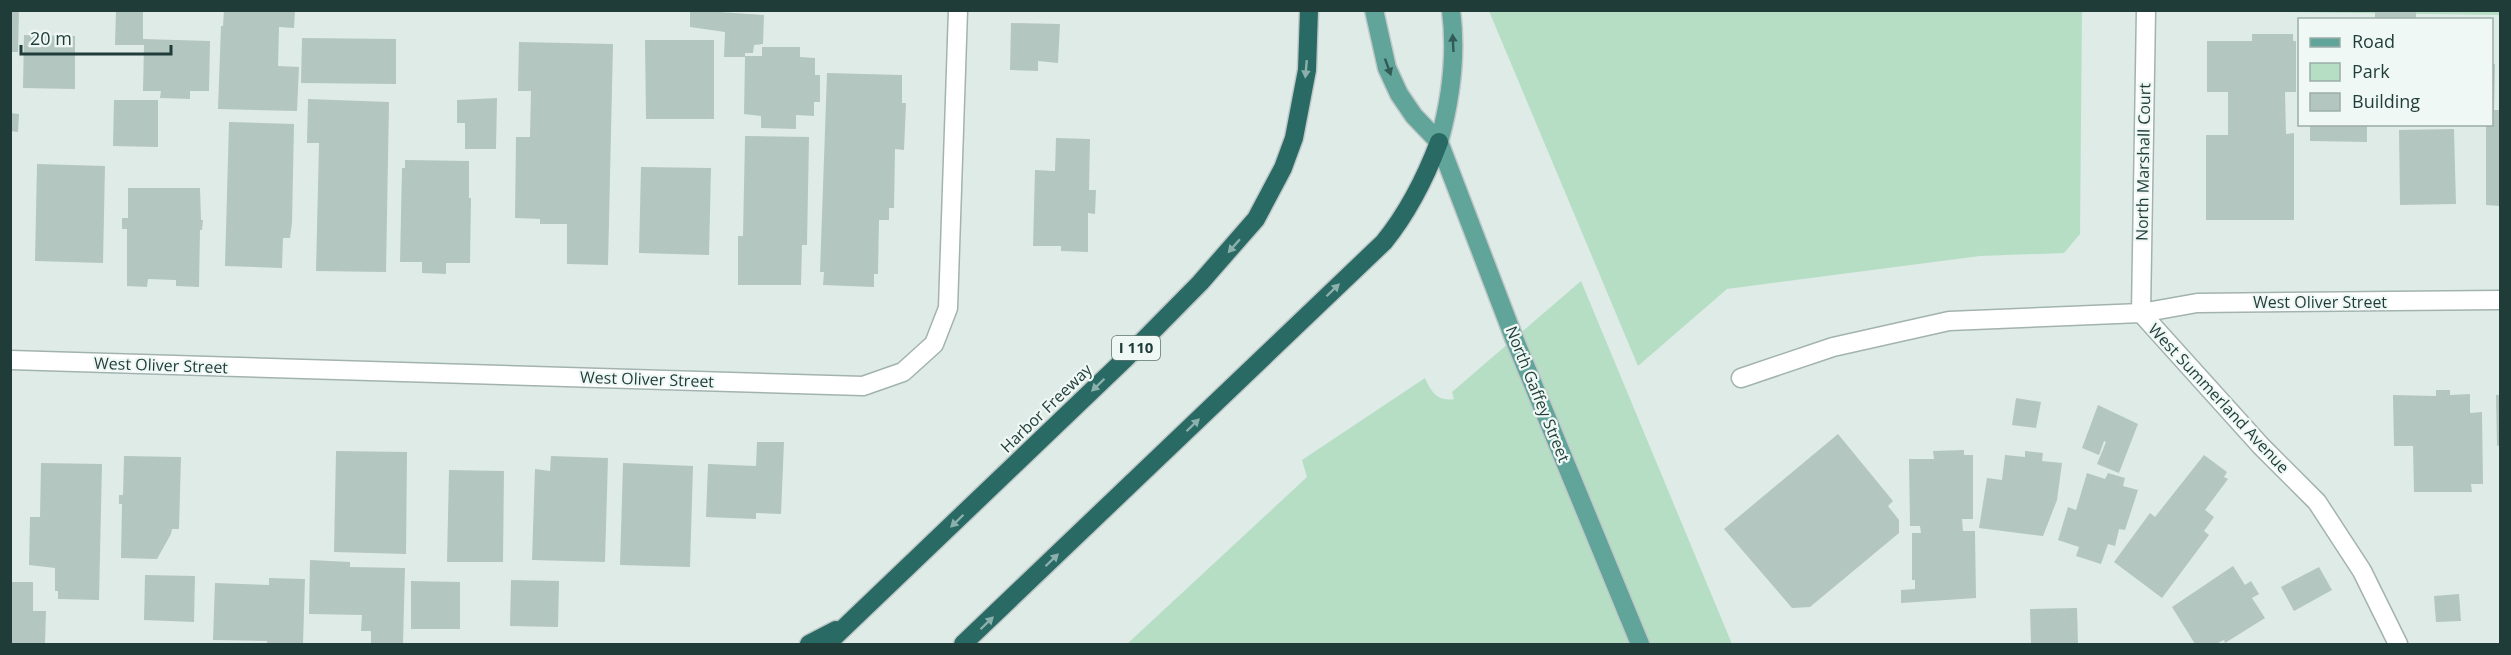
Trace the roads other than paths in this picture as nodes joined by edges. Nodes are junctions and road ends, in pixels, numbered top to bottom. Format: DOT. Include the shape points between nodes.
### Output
graph roads {
  1 [pos="958,10"];
  2 [pos="1310,10"];
  3 [pos="1374,10"];
  4 [pos="1451,10"];
  5 [pos="2146,10"];
  6 [pos="1439,142"];
  7 [pos="2500,300"];
  8 [pos="2141,313"];
  9 [pos="10,360"];
  10 [pos="1741,378"];
  11 [pos="851,623"];
  12 [pos="809,645"];
  13 [pos="827,645"];
  14 [pos="963,645"];
  15 [pos="1640,645"];
  16 [pos="2398,645"];
  1 -- 9 [label="street, West Oliver Street" via="948,308 934,344 903,372 863,386"];
  2 -- 11 [label="highway, Harbor Freeway / I 110, one-way" via="1307,70 1294,138 1256,219 1200,284 1125,359"];
  3 -- 6 [label="main road, North Gaffey Street, one-way" via="1387,68 1399,94"];
  6 -- 4 [label="main road, one-way" via="1454,55"];
  5 -- 8 [label="street, North Marshall Court"];
  14 -- 6 [label="highway, one-way" via="1384,242 1417,194"];
  6 -- 15 [label="main road, North Gaffey Street" via="1514,338"];
  7 -- 8 [label="street, West Oliver Street" via="2197,303"];
  8 -- 10 [label="street, West Summerland Avenue" via="1949,321 1833,347"];
  8 -- 16 [label="street, West Summerland Avenue" via="2317,502 2362,571"];
  11 -- 12 [label="highway"];
  11 -- 13 [label="highway, Harbor Freeway / I 110"];
}
